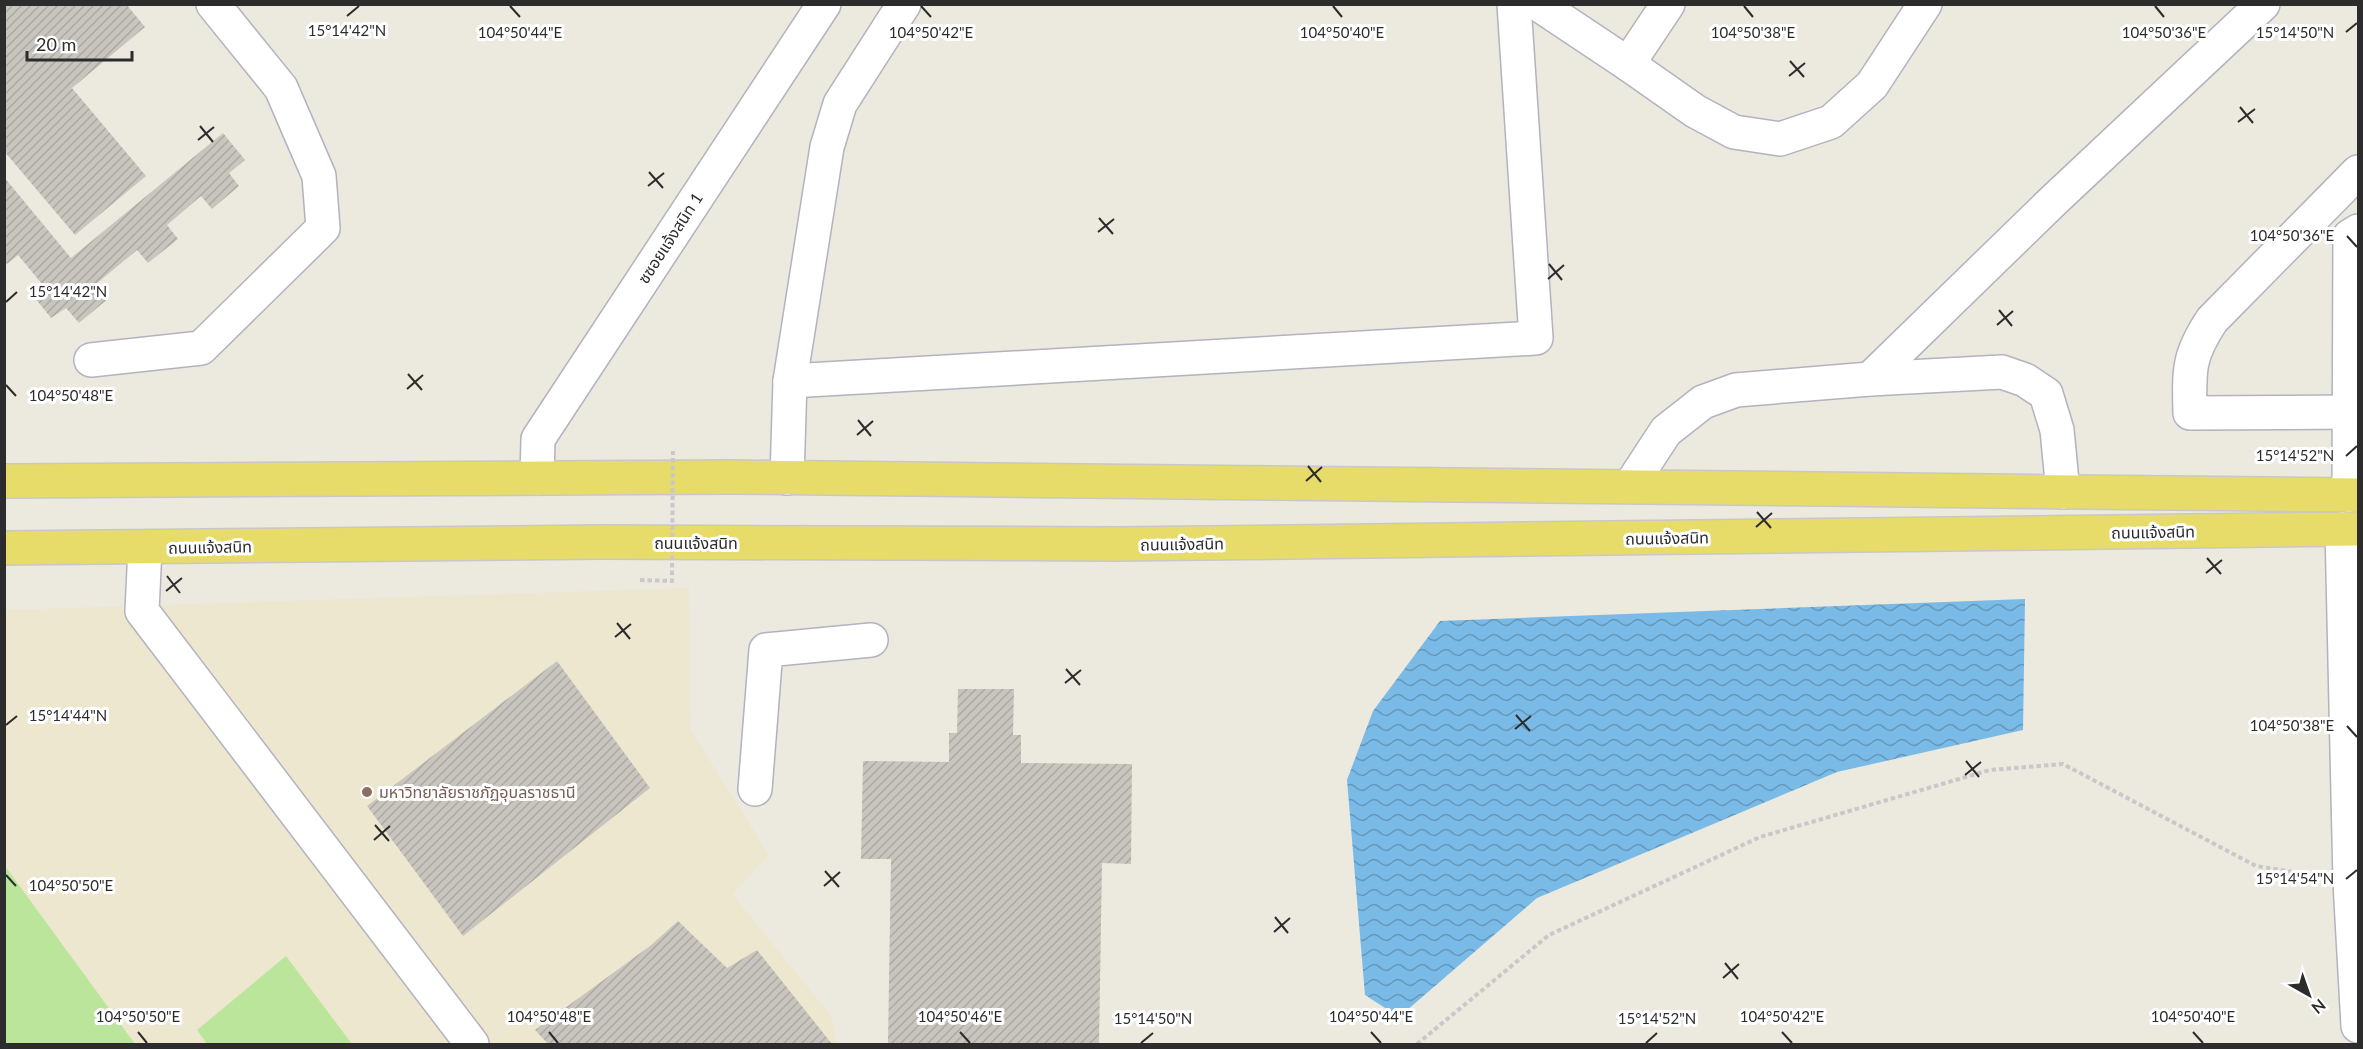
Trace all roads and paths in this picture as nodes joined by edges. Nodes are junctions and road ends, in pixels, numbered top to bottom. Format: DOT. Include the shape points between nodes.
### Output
graph roads {
  1 [pos="213,4"];
  2 [pos="824,4"];
  3 [pos="904,4"];
  4 [pos="1514,4"];
  5 [pos="1538,4"];
  6 [pos="1668,4"];
  7 [pos="1925,4"];
  8 [pos="2263,4"];
  9 [pos="1629,64"];
  10 [pos="2354,177"];
  11 [pos="2354,233"];
  12 [pos="91,360"];
  13 [pos="1870,379"];
  14 [pos="790,381"];
  15 [pos="2354,412"];
  16 [pos="673,451"];
  17 [pos="537,478"];
  18 [pos="787,478"];
  19 [pos="4,481"];
  20 [pos="1630,486"];
  21 [pos="2063,492"];
  22 [pos="2354,495"];
  23 [pos="2350,529"];
  24 [pos="4,548"];
  25 [pos="145,548"];
  26 [pos="672,575"];
  27 [pos="638,579"];
  28 [pos="672,581"];
  29 [pos="872,639"];
  30 [pos="755,789"];
  31 [pos="2350,882"];
  32 [pos="2358,1026"];
  33 [pos="472,1044"];
  34 [pos="1417,1044"];
  1 -- 12 [label="street" via="281,88 319,176 323,228 201,348"];
  2 -- 17 [label="street, ซซอยแจ้งสนิท 1" via="538,439"];
  3 -- 14 [label="street" via="840,104 827,147"];
  4 -- 14 [label="street" via="1536,338"];
  5 -- 9 [label="street"];
  6 -- 9 [label="street"];
  7 -- 9 [label="street" via="1872,85 1831,122 1780,139 1734,132 1695,111"];
  8 -- 13 [label="street"];
  10 -- 11 [label="street"];
  10 -- 15 [label="street" via="2212,320 2197,343 2189,385 2190,413"];
  11 -- 15 [label="street"];
  13 -- 20 [label="street" via="1736,390 1703,402 1666,431"];
  13 -- 21 [label="street" via="2002,372 2025,380 2046,394 2057,430"];
  14 -- 18 [label="street"];
  15 -- 22 [label="street"];
  16 -- 26 [label="path, bridge"];
  17 -- 18 [label="main road"];
  17 -- 19 [label="main road"];
  18 -- 20 [label="main road"];
  20 -- 21 [label="main road"];
  21 -- 22 [label="main road"];
  23 -- 25 [label="main road, ถนนแจ้งสนิท" via="1117,544 601,542"];
  23 -- 31 [label="street"];
  24 -- 25 [label="main road, ถนนแจ้งสนิท"];
  25 -- 33 [label="street" via="142,611"];
  27 -- 28 [label="path"];
  29 -- 30 [label="street" via="766,650"];
  31 -- 32 [label="street"];
  31 -- 34 [label="path" via="2256,866 2063,764 1990,770 1760,837 1549,935"];
}
